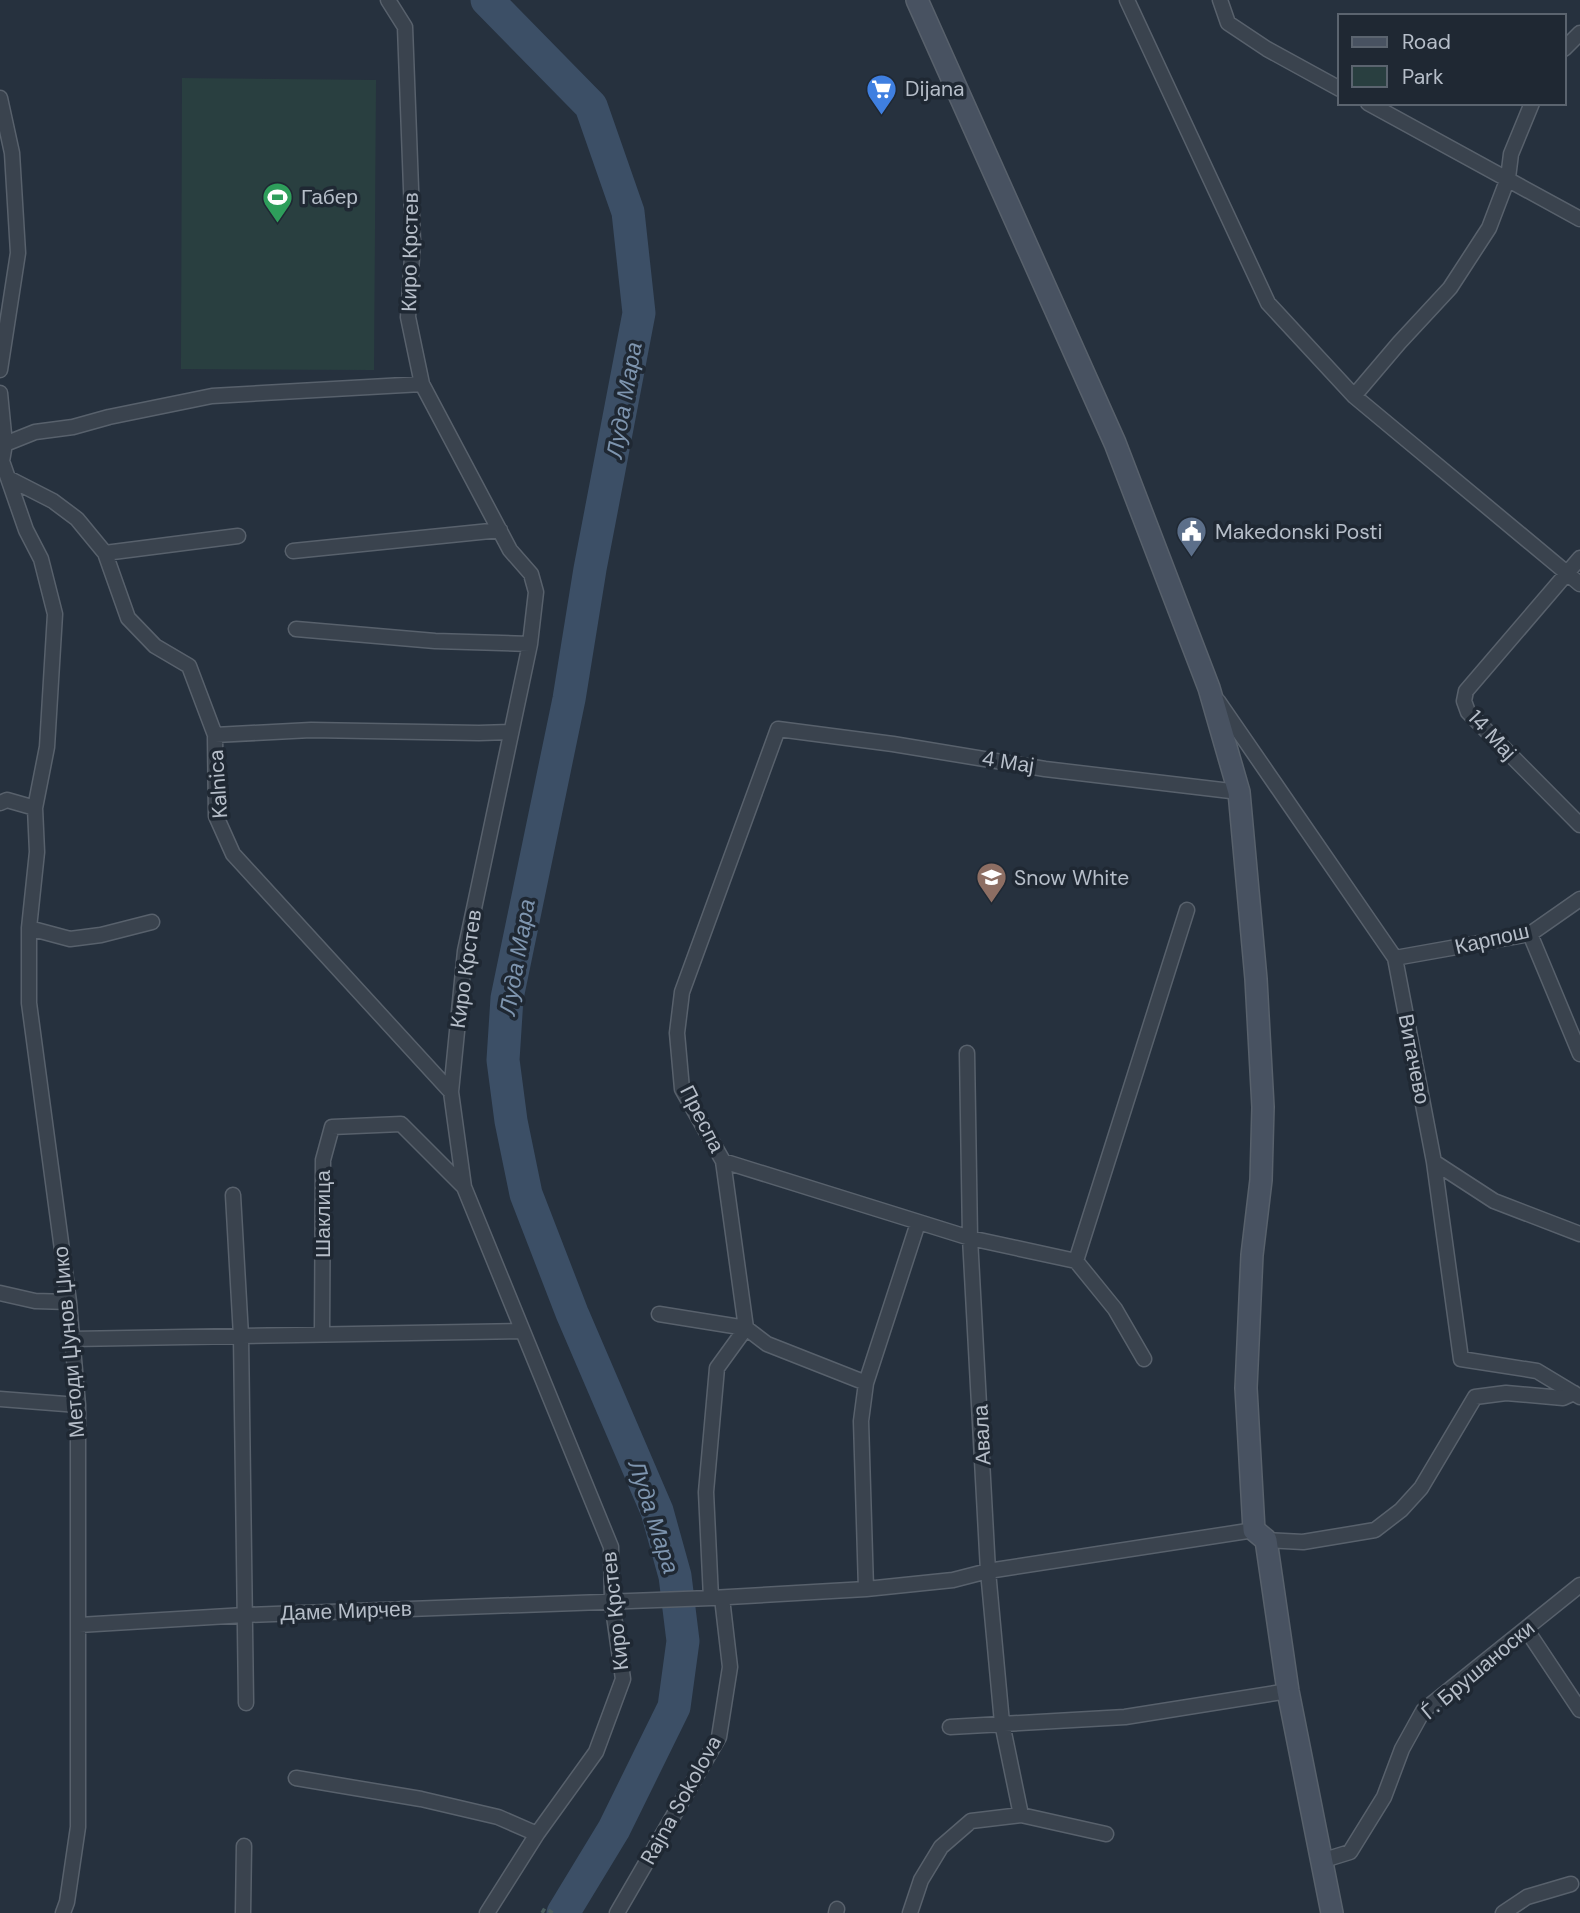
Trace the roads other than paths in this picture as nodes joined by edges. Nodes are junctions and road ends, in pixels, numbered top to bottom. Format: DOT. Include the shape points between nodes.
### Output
graph roads {
  1 [pos="388,0"];
  2 [pos="917,0"];
  3 [pos="1220,0"];
  4 [pos="1131,2"];
  5 [pos="1580,33"];
  6 [pos="1566,48"];
  7 [pos="1338,88"];
  8 [pos="0,98"];
  9 [pos="1372,105"];
  10 [pos="1531,105"];
  11 [pos="1508,178"];
  12 [pos="1580,219"];
  13 [pos="0,370"];
  14 [pos="422,384"];
  15 [pos="0,393"];
  16 [pos="1354,396"];
  17 [pos="5,444"];
  18 [pos="8,478"];
  19 [pos="500,530"];
  20 [pos="238,536"];
  21 [pos="293,551"];
  22 [pos="104,553"];
  23 [pos="1580,558"];
  24 [pos="1566,573"];
  25 [pos="1580,584"];
  26 [pos="296,629"];
  27 [pos="530,644"];
  28 [pos="1209,688"];
  29 [pos="778,729"];
  30 [pos="511,732"];
  31 [pos="215,735"];
  32 [pos="1238,792"];
  33 [pos="0,803"];
  34 [pos="35,808"];
  35 [pos="1580,825"];
  36 [pos="1580,899"];
  37 [pos="1187,910"];
  38 [pos="152,922"];
  39 [pos="29,928"];
  40 [pos="1530,934"];
  41 [pos="1395,958"];
  42 [pos="967,1053"];
  43 [pos="1580,1054"];
  44 [pos="451,1092"];
  45 [pos="723,1161"];
  46 [pos="1434,1163"];
  47 [pos="464,1187"];
  48 [pos="233,1195"];
  49 [pos="918,1223"];
  50 [pos="1580,1234"];
  51 [pos="970,1238"];
  52 [pos="1076,1261"];
  53 [pos="0,1293"];
  54 [pos="69,1303"];
  55 [pos="659,1314"];
  56 [pos="746,1328"];
  57 [pos="522,1331"];
  58 [pos="322,1334"];
  59 [pos="240,1336"];
  60 [pos="72,1339"];
  61 [pos="1143,1359"];
  62 [pos="866,1383"];
  63 [pos="1577,1395"];
  64 [pos="0,1399"];
  65 [pos="78,1405"];
  66 [pos="1260,1535"];
  67 [pos="988,1572"];
  68 [pos="1580,1585"];
  69 [pos="866,1589"];
  70 [pos="716,1598"];
  71 [pos="612,1602"];
  72 [pos="244,1615"];
  73 [pos="79,1625"];
  74 [pos="1526,1629"];
  75 [pos="1287,1691"];
  76 [pos="246,1703"];
  77 [pos="1580,1710"];
  78 [pos="1002,1723"];
  79 [pos="950,1727"];
  80 [pos="296,1777"];
  81 [pos="1021,1815"];
  82 [pos="537,1834"];
  83 [pos="1106,1834"];
  84 [pos="244,1846"];
  85 [pos="1321,1861"];
  86 [pos="1571,1884"];
  87 [pos="63,1913"];
  88 [pos="243,1913"];
  89 [pos="487,1913"];
  90 [pos="617,1913"];
  91 [pos="911,1913"];
  92 [pos="1332,1913"];
  93 [pos="1503,1913"];
  1 -- 14 [label="street, Киро Крстев" via="405,27 413,242 408,317"];
  2 -- 28 [label="main road" via="1115,443"];
  3 -- 7 [label="street" via="1228,23"];
  4 -- 16 [label="street" via="1268,303"];
  5 -- 6 [label="street"];
  8 -- 13 [label="street" via="12,153 18,253"];
  9 -- 11 [label="street"];
  10 -- 11 [label="street" via="1511,154"];
  11 -- 12 [label="street"];
  11 -- 16 [label="street" via="1489,228 1450,288"];
  14 -- 17 [label="street" via="212,396 35,432"];
  14 -- 19 [label="street, Киро Крстев"];
  15 -- 17 [label="street, Методи Џунов Џико"];
  16 -- 24 [label="street"];
  17 -- 18 [label="street, Методи Џунов Џико" via="2,461"];
  18 -- 22 [label="street, Kalnica" via="77,519"];
  18 -- 34 [label="street, Методи Џунов Џико" via="41,559 55,614 47,747"];
  19 -- 21 [label="street"];
  19 -- 27 [label="street, Киро Крстев" via="531,574 536,592"];
  20 -- 22 [label="street"];
  22 -- 31 [label="street, Kalnica" via="128,618 155,646 189,666"];
  23 -- 24 [label="street"];
  24 -- 25 [label="street"];
  24 -- 35 [label="street, 14 Мај" via="1466,691 1464,701 1468,712"];
  26 -- 27 [label="street"];
  27 -- 30 [label="street, Киро Крстев"];
  28 -- 32 [label="main road"];
  28 -- 41 [label="street, Витачево"];
  29 -- 32 [label="street, 4 Мај"];
  29 -- 45 [label="street, Преспа" via="682,992 677,1033 682,1089"];
  30 -- 31 [label="street" via="311,730"];
  30 -- 44 [label="street, Киро Крстев" via="465,951"];
  31 -- 44 [label="street, Kalnica" via="216,816 233,854"];
  32 -- 66 [label="main road" via="1263,1107 1246,1388"];
  33 -- 34 [label="street" via="7,800"];
  34 -- 39 [label="street, Методи Џунов Џико" via="37,852"];
  36 -- 40 [label="street, Карпош"];
  37 -- 52 [label="street"];
  38 -- 39 [label="street" via="70,939"];
  39 -- 54 [label="street, Методи Џунов Џико" via="29,1003"];
  40 -- 41 [label="street, Карпош"];
  40 -- 43 [label="street"];
  41 -- 46 [label="street, Витачево"];
  42 -- 51 [label="street, Авала"];
  44 -- 47 [label="street, Киро Крстев"];
  45 -- 49 [label="street"];
  45 -- 56 [label="street, Преспа"];
  46 -- 50 [label="street" via="1494,1201"];
  46 -- 63 [label="street, Витачево" via="1461,1359 1537,1371"];
  47 -- 57 [label="street, Киро Крстев"];
  47 -- 58 [label="street, Шаклица" via="401,1124 332,1127 323,1160"];
  48 -- 59 [label="street"];
  49 -- 51 [label="street"];
  49 -- 62 [label="street"];
  51 -- 52 [label="street"];
  51 -- 67 [label="street, Авала"];
  52 -- 61 [label="street" via="1115,1309"];
  53 -- 54 [label="street"];
  54 -- 60 [label="street, Методи Џунов Џико"];
  55 -- 56 [label="street"];
  56 -- 62 [label="street" via="767,1344"];
  56 -- 70 [label="street" via="717,1368 706,1492"];
  57 -- 58 [label="street"];
  57 -- 71 [label="street, Киро Крстев" via="611,1547"];
  58 -- 59 [label="street"];
  59 -- 60 [label="street"];
  59 -- 72 [label="street"];
  60 -- 65 [label="street, Методи Џунов Џико"];
  62 -- 69 [label="street" via="861,1420"];
  63 -- 66 [label="street, Даме Мирчев" via="1475,1397 1421,1489 1375,1530 1303,1542"];
  64 -- 65 [label="street"];
  65 -- 73 [label="street, Методи Џунов Џико"];
  66 -- 67 [label="street, Даме Мирчев"];
  66 -- 75 [label="main road"];
  67 -- 69 [label="street, Даме Мирчев"];
  67 -- 78 [label="street, Авала"];
  68 -- 74 [label="street, Ѓ. Брушаноски"];
  69 -- 70 [label="street, Даме Мирчев"];
  70 -- 71 [label="street, Даме Мирчев"];
  70 -- 90 [label="street, Rajna Sokolova" via="730,1667 719,1737"];
  71 -- 72 [label="street, Даме Мирчев"];
  71 -- 82 [label="street, Киро Крстев" via="623,1679 596,1752"];
  72 -- 73 [label="street, Даме Мирчев"];
  72 -- 76 [label="street"];
  73 -- 87 [label="street, Методи Џунов Џико" via="78,1827"];
  74 -- 77 [label="street"];
  74 -- 85 [label="street, Ѓ. Брушаноски" via="1423,1711 1384,1797 1350,1852"];
  75 -- 78 [label="street" via="1125,1717"];
  75 -- 85 [label="main road"];
  78 -- 79 [label="street"];
  78 -- 81 [label="street, Авала"];
  80 -- 82 [label="street" via="498,1817"];
  81 -- 83 [label="street"];
  81 -- 91 [label="street" via="971,1821 941,1847 921,1880"];
  82 -- 89 [label="street, Киро Крстев"];
  84 -- 88 [label="street"];
  85 -- 92 [label="main road"];
  86 -- 93 [label="street" via="1527,1896"];
}
